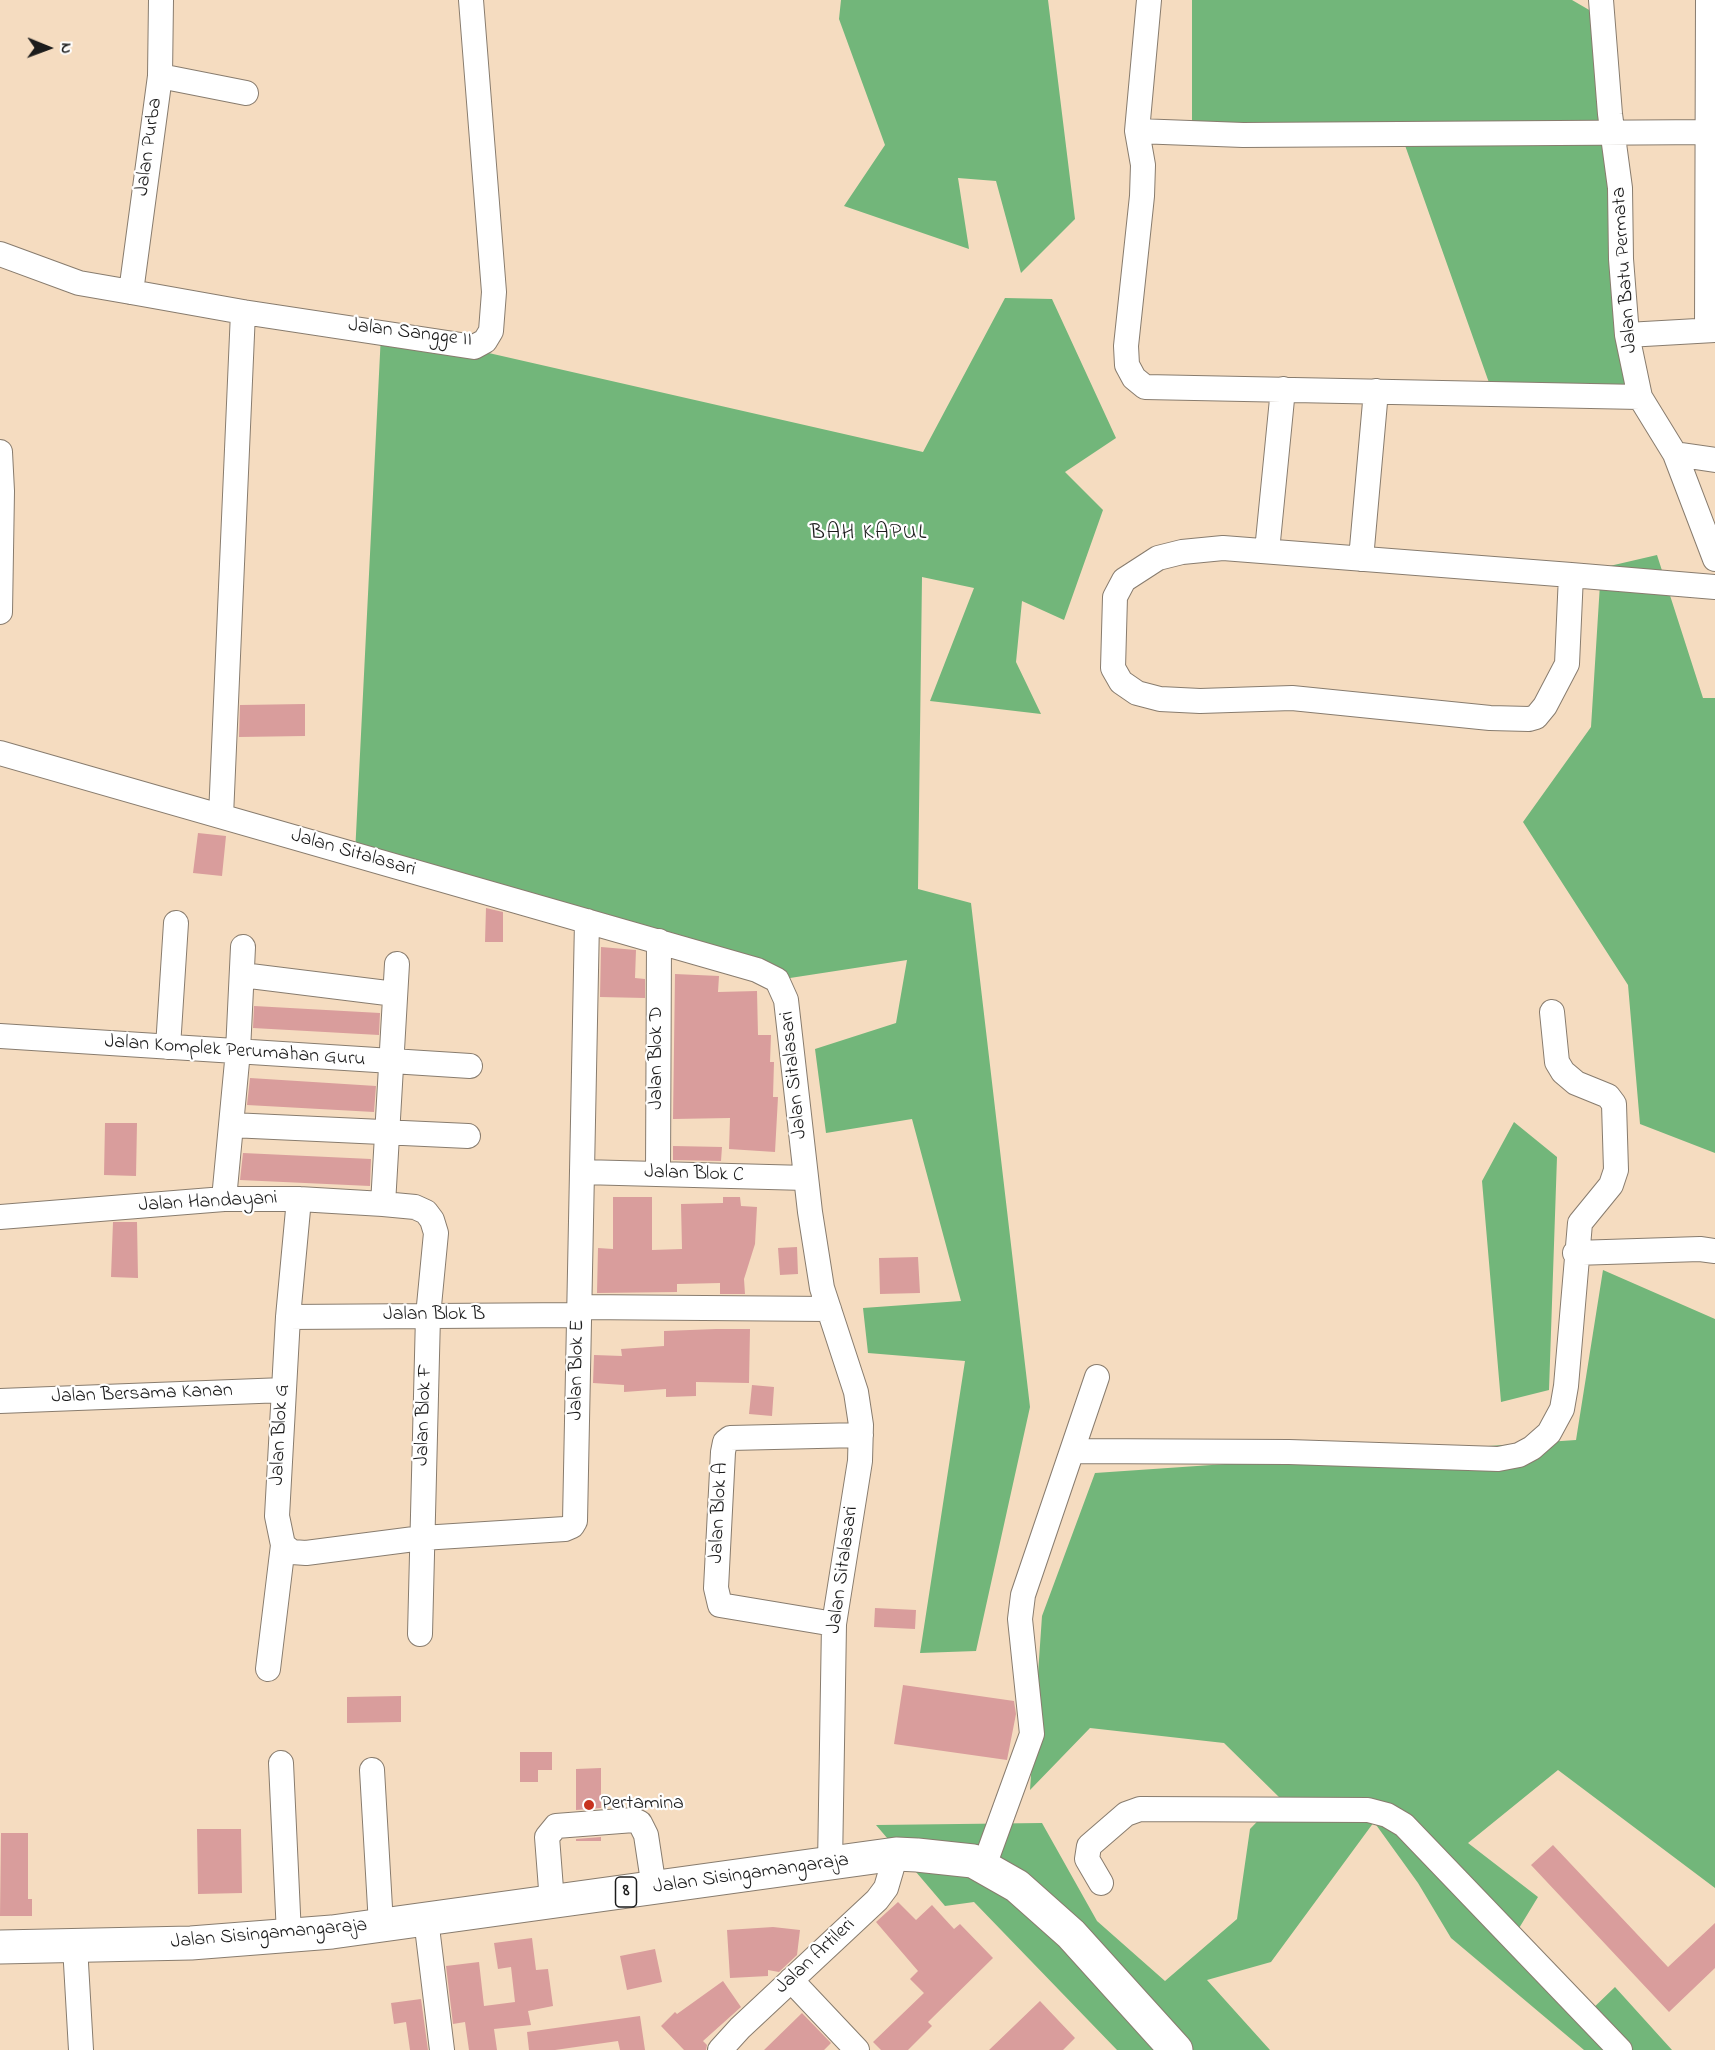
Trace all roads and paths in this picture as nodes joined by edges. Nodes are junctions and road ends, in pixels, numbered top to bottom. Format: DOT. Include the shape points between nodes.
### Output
graph roads {
  1 [pos="161,0"];
  2 [pos="471,0"];
  3 [pos="1149,0"];
  4 [pos="1601,0"];
  5 [pos="1708,0"];
  6 [pos="1712,53"];
  7 [pos="160,76"];
  8 [pos="246,93"];
  9 [pos="1137,131"];
  10 [pos="1712,132"];
  11 [pos="1612,133"];
  12 [pos="1712,224"];
  13 [pos="0,254"];
  14 [pos="131,292"];
  15 [pos="243,312"];
  16 [pos="1711,330"];
  17 [pos="1627,334"];
  18 [pos="1283,389"];
  19 [pos="1376,391"];
  20 [pos="1640,397"];
  21 [pos="0,452"];
  22 [pos="1675,454"];
  23 [pos="1715,460"];
  24 [pos="1267,551"];
  25 [pos="1360,559"];
  26 [pos="1715,559"];
  27 [pos="1571,575"];
  28 [pos="1715,587"];
  29 [pos="0,612"];
  30 [pos="0,753"];
  31 [pos="221,816"];
  32 [pos="586,921"];
  33 [pos="176,923"];
  34 [pos="658,941"];
  35 [pos="243,947"];
  36 [pos="397,964"];
  37 [pos="242,975"];
  38 [pos="394,994"];
  39 [pos="1552,1012"];
  40 [pos="0,1036"];
  41 [pos="168,1047"];
  42 [pos="238,1051"];
  43 [pos="391,1062"];
  44 [pos="470,1066"];
  45 [pos="231,1125"];
  46 [pos="389,1133"];
  47 [pos="468,1136"];
  48 [pos="582,1172"];
  49 [pos="658,1174"];
  50 [pos="806,1178"];
  51 [pos="224,1199"];
  52 [pos="299,1199"];
  53 [pos="383,1204"];
  54 [pos="415,1207"];
  55 [pos="0,1217"];
  56 [pos="1715,1251"];
  57 [pos="1575,1252"];
  58 [pos="829,1309"];
  59 [pos="579,1311"];
  60 [pos="428,1316"];
  61 [pos="288,1317"];
  62 [pos="1097,1377"];
  63 [pos="284,1390"];
  64 [pos="0,1401"];
  65 [pos="861,1435"];
  66 [pos="1072,1451"];
  67 [pos="422,1538"];
  68 [pos="283,1545"];
  69 [pos="834,1624"];
  70 [pos="420,1634"];
  71 [pos="268,1669"];
  72 [pos="281,1763"];
  73 [pos="372,1770"];
  74 [pos="896,1854"];
  75 [pos="830,1864"];
  76 [pos="984,1866"];
  77 [pos="1101,1884"];
  78 [pos="654,1888"];
  79 [pos="552,1902"];
  80 [pos="426,1920"];
  81 [pos="381,1925"];
  82 [pos="289,1935"];
  83 [pos="75,1946"];
  84 [pos="0,1947"];
  85 [pos="791,1980"];
  86 [pos="81,2050"];
  87 [pos="442,2050"];
  88 [pos="720,2050"];
  89 [pos="857,2050"];
  90 [pos="1176,2050"];
  91 [pos="1620,2050"];
  1 -- 7 [label="street, Jalan Purba"];
  2 -- 15 [label="street, Jalan Sangge II" via="493,283 491,331 485,341 474,346"];
  3 -- 9 [label="street"];
  4 -- 11 [label="street, Jalan Batu Permata"];
  5 -- 6 [label="street"];
  6 -- 10 [label="street"];
  7 -- 8 [label="street"];
  7 -- 14 [label="street, Jalan Purba"];
  9 -- 11 [label="street" via="1243,135"];
  9 -- 18 [label="street" via="1143,165 1142,196 1126,346 1127,365 1134,378 1146,387"];
  10 -- 11 [label="street"];
  10 -- 12 [label="street"];
  11 -- 17 [label="street, Jalan Batu Permata" via="1620,188"];
  12 -- 16 [label="street"];
  13 -- 14 [label="street, Jalan Sangge II" via="79,283"];
  14 -- 15 [label="street, Jalan Sangge II"];
  15 -- 31 [label="street"];
  16 -- 17 [label="street"];
  17 -- 20 [label="street, Jalan Batu Permata"];
  18 -- 19 [label="street"];
  18 -- 24 [label="street"];
  19 -- 20 [label="street"];
  19 -- 25 [label="street"];
  20 -- 22 [label="street, Jalan Batu Permata"];
  21 -- 29 [label="street"];
  22 -- 23 [label="street"];
  22 -- 26 [label="street, Jalan Batu Permata"];
  24 -- 25 [label="street"];
  24 -- 27 [label="street" via="1223,548 1182,552 1158,558 1124,580 1115,597 1112,633 1113,668 1121,682 1137,693 1160,699 1292,698 1529,719 1545,706 1567,664"];
  25 -- 27 [label="street"];
  27 -- 28 [label="street"];
  30 -- 31 [label="street, Jalan Sitalasari"];
  31 -- 32 [label="street, Jalan Sitalasari"];
  32 -- 34 [label="street, Jalan Sitalasari"];
  32 -- 48 [label="street, Jalan Blok E"];
  33 -- 41 [label="street"];
  34 -- 49 [label="street, Jalan Blok D"];
  34 -- 50 [label="street, Jalan Sitalasari" via="758,970 777,980 786,1000"];
  35 -- 37 [label="street"];
  36 -- 38 [label="street"];
  37 -- 38 [label="street"];
  37 -- 42 [label="street"];
  38 -- 43 [label="street"];
  39 -- 57 [label="street" via="1556,1054 1563,1072 1576,1083 1608,1096 1616,1114 1614,1178 1580,1223"];
  40 -- 41 [label="street, Jalan Komplek Perumahan Guru"];
  41 -- 42 [label="street, Jalan Komplek Perumahan Guru"];
  42 -- 43 [label="street, Jalan Komplek Perumahan Guru"];
  42 -- 45 [label="street"];
  43 -- 44 [label="street, Jalan Komplek Perumahan Guru"];
  43 -- 46 [label="street"];
  45 -- 46 [label="street"];
  45 -- 51 [label="street"];
  46 -- 47 [label="street"];
  46 -- 53 [label="street"];
  48 -- 49 [label="street, Jalan Blok C"];
  48 -- 59 [label="street, Jalan Blok E"];
  49 -- 50 [label="street, Jalan Blok C"];
  50 -- 58 [label="street, Jalan Sitalasari" via="822,1288"];
  51 -- 52 [label="street, Jalan Handayani"];
  51 -- 55 [label="street, Jalan Handayani"];
  52 -- 53 [label="street, Jalan Handayani"];
  52 -- 61 [label="street, Jalan Blok G"];
  53 -- 54 [label="street, Jalan Handayani"];
  54 -- 60 [label="street, Jalan Blok F" via="426,1212 436,1233"];
  56 -- 57 [label="street"];
  57 -- 66 [label="street" via="1562,1409 1549,1433 1519,1455 1498,1459 1289,1452"];
  58 -- 59 [label="street, Jalan Blok B"];
  58 -- 65 [label="street, Jalan Sitalasari" via="856,1392"];
  59 -- 60 [label="street, Jalan Blok B"];
  59 -- 67 [label="street, Jalan Blok E" via="572,1526"];
  60 -- 61 [label="street, Jalan Blok B"];
  60 -- 67 [label="street, Jalan Blok F"];
  61 -- 63 [label="street, Jalan Blok G"];
  62 -- 66 [label="street"];
  63 -- 64 [label="street, Jalan Bersama Kanan"];
  63 -- 68 [label="street, Jalan Blok G" via="277,1516"];
  65 -- 69 [label="street, Jalan Sitalasari"];
  65 -- 69 [label="street, Jalan Blok A" via="730,1438 723,1452 716,1588 720,1605"];
  66 -- 76 [label="street" via="1022,1601 1020,1619 1032,1724 1030,1743"];
  67 -- 68 [label="street, Jalan Blok E" via="306,1553 292,1552"];
  67 -- 70 [label="street, Jalan Blok F"];
  68 -- 71 [label="street, Jalan Blok G"];
  69 -- 75 [label="street, Jalan Sitalasari"];
  72 -- 82 [label="street"];
  73 -- 81 [label="street"];
  74 -- 75 [label="highway, Jalan Sisingamangaraja / 8"];
  74 -- 76 [label="highway, Jalan Sisingamangaraja / 8" via="974,1861"];
  74 -- 85 [label="street, Jalan Artileri" via="886,1888 877,1900"];
  75 -- 78 [label="highway, Jalan Sisingamangaraja / 8"];
  76 -- 90 [label="highway, Jalan Sisingamangaraja / 8" via="1017,1886 1071,1934"];
  77 -- 91 [label="street" via="1087,1852 1093,1841 1133,1811 1313,1809 1368,1810 1387,1815 1404,1825"];
  78 -- 79 [label="highway, Jalan Sisingamangaraja / 8"];
  78 -- 79 [label="street" via="646,1834 640,1823 634,1820 556,1827 547,1837"];
  79 -- 80 [label="highway, Jalan Sisingamangaraja / 8"];
  80 -- 81 [label="highway, Jalan Sisingamangaraja / 8"];
  80 -- 87 [label="street"];
  81 -- 82 [label="highway, Jalan Sisingamangaraja / 8"];
  82 -- 83 [label="highway, Jalan Sisingamangaraja / 8"];
  83 -- 84 [label="highway, Jalan Sisingamangaraja / 8"];
  83 -- 86 [label="street"];
  85 -- 88 [label="street, Jalan Artileri"];
  85 -- 89 [label="street"];
}
